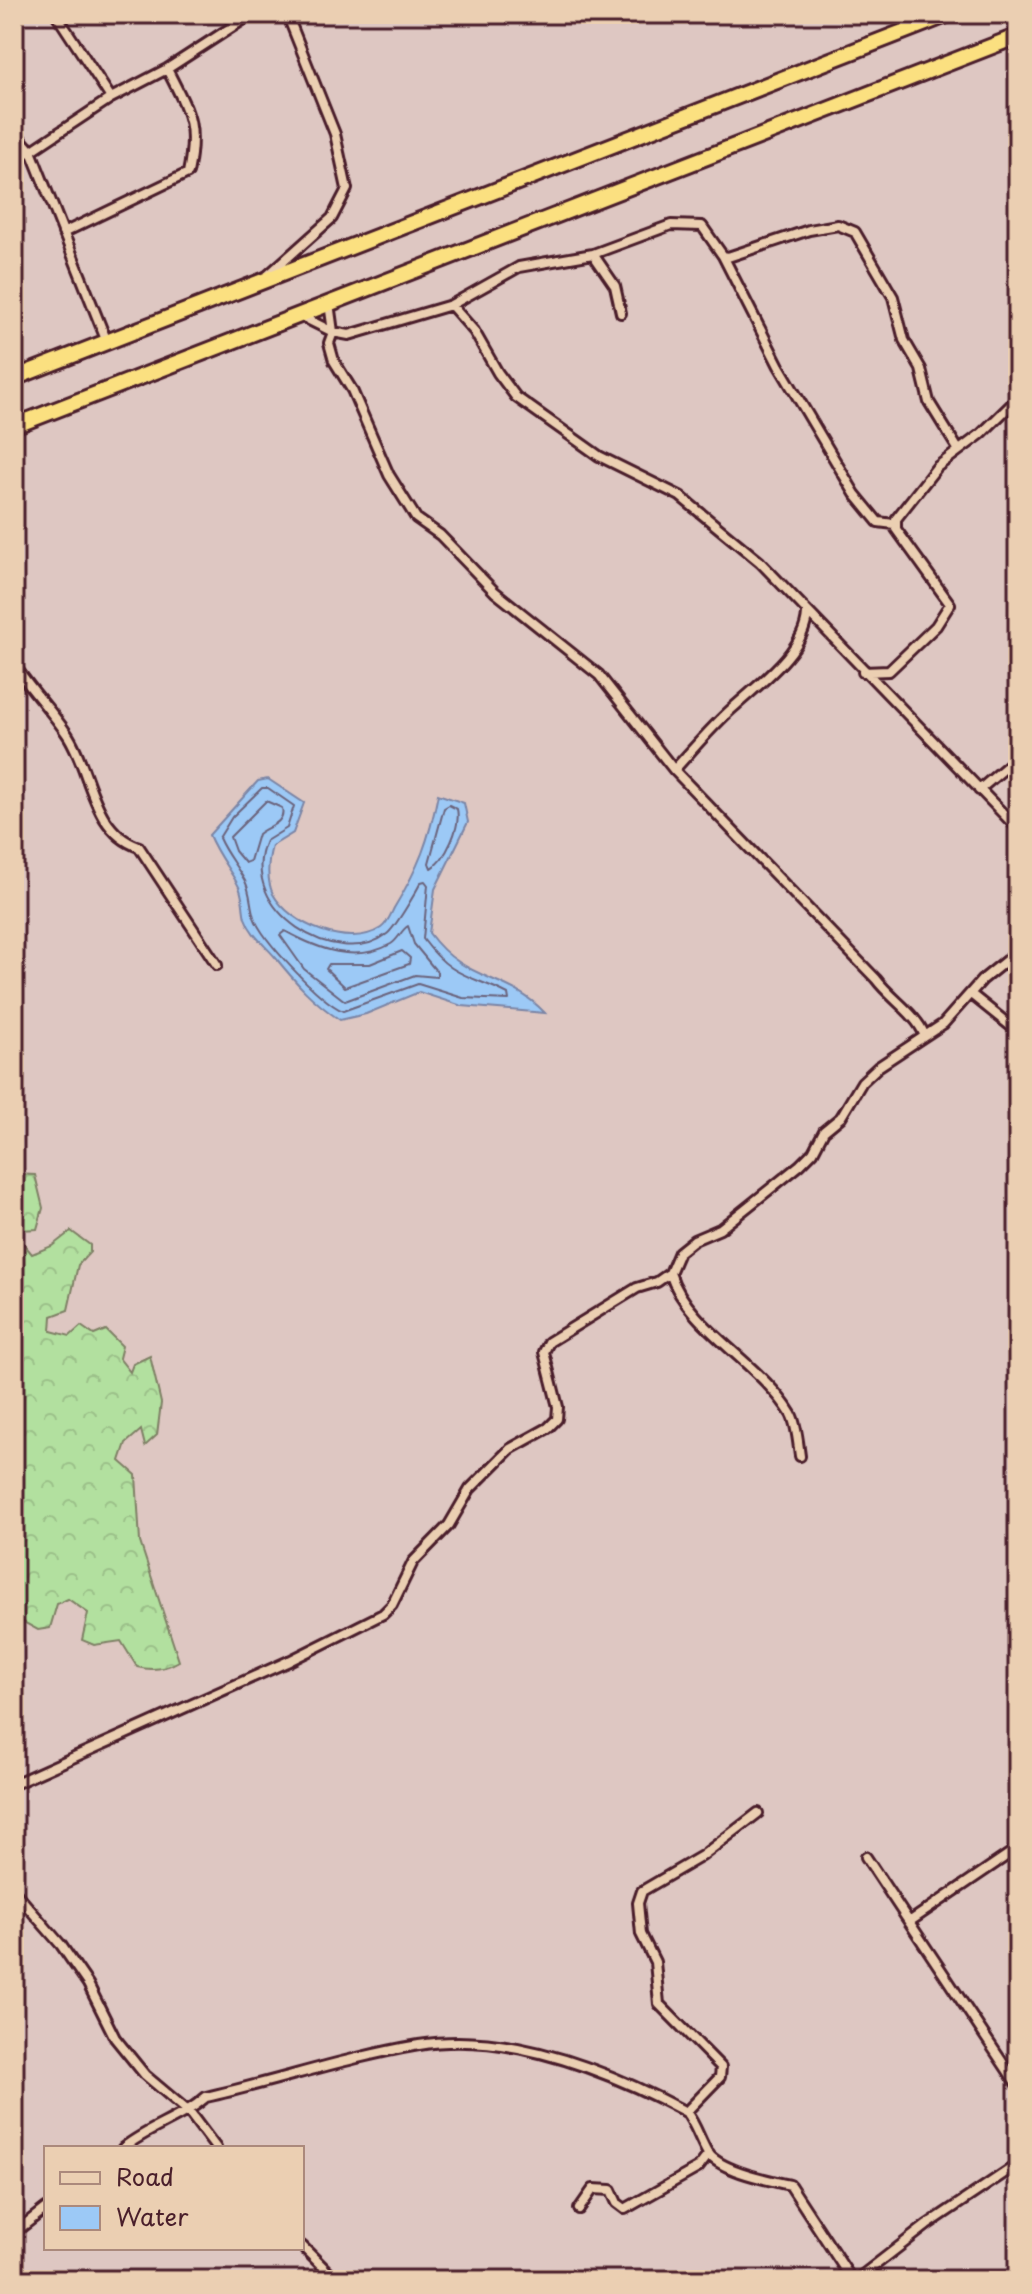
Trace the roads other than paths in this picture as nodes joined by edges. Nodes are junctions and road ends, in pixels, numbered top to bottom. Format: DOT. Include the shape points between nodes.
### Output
graph roads {
  1 [pos="56,14"];
  2 [pos="252,14"];
  3 [pos="287,14"];
  4 [pos="949,14"];
  5 [pos="1018,36"];
  6 [pos="167,69"];
  7 [pos="111,98"];
  8 [pos="14,131"];
  9 [pos="31,151"];
  10 [pos="14,157"];
  11 [pos="63,233"];
  12 [pos="593,254"];
  13 [pos="723,256"];
  14 [pos="261,282"];
  15 [pos="329,303"];
  16 [pos="451,305"];
  17 [pos="621,313"];
  18 [pos="299,315"];
  19 [pos="333,332"];
  20 [pos="107,342"];
  21 [pos="14,378"];
  22 [pos="1018,398"];
  23 [pos="14,426"];
  24 [pos="958,449"];
  25 [pos="894,524"];
  26 [pos="807,614"];
  27 [pos="14,664"];
  28 [pos="863,672"];
  29 [pos="1018,757"];
  30 [pos="674,770"];
  31 [pos="979,790"];
  32 [pos="1018,829"];
  33 [pos="1018,951"];
  34 [pos="217,965"];
  35 [pos="972,995"];
  36 [pos="1018,1032"];
  37 [pos="924,1034"];
  38 [pos="670,1273"];
  39 [pos="800,1456"];
  40 [pos="14,1784"];
  41 [pos="758,1813"];
  42 [pos="1018,1848"];
  43 [pos="866,1857"];
  44 [pos="14,1891"];
  45 [pos="909,1922"];
  46 [pos="1018,2086"];
  47 [pos="189,2112"];
  48 [pos="686,2112"];
  49 [pos="126,2146"];
  50 [pos="214,2146"];
  51 [pos="709,2154"];
  52 [pos="1018,2164"];
  53 [pos="579,2209"];
  54 [pos="44,2210"];
  55 [pos="14,2233"];
  56 [pos="304,2248"];
  57 [pos="336,2280"];
  58 [pos="854,2280"];
  1 -- 7 [label="street"];
  2 -- 6 [label="street"];
  3 -- 14 [label="street" via="335,134 347,189 332,218"];
  4 -- 14 [label="highway"];
  5 -- 15 [label="highway"];
  6 -- 7 [label="street"];
  6 -- 11 [label="street" via="190,115 194,141 188,173"];
  7 -- 9 [label="street"];
  8 -- 9 [label="street"];
  9 -- 10 [label="street"];
  9 -- 11 [label="street"];
  11 -- 20 [label="street"];
  12 -- 13 [label="street" via="684,224 702,226"];
  12 -- 16 [label="street" via="519,267"];
  12 -- 17 [label="street" via="615,286"];
  13 -- 24 [label="street" via="828,226 855,232 893,297 929,402"];
  13 -- 25 [label="street" via="779,366 855,494 878,522"];
  14 -- 20 [label="highway"];
  15 -- 18 [label="highway"];
  15 -- 19 [label="street"];
  16 -- 19 [label="street" via="349,335"];
  16 -- 26 [label="street" via="516,397 599,456 680,496 760,562"];
  18 -- 19 [label="street"];
  18 -- 23 [label="highway"];
  19 -- 30 [label="street" via="329,343 334,361 389,475 416,518 440,535 495,592 599,675"];
  20 -- 21 [label="highway"];
  22 -- 24 [label="street"];
  24 -- 25 [label="street" via="937,467"];
  25 -- 28 [label="street" via="950,604 936,626 889,671"];
  26 -- 28 [label="street"];
  26 -- 30 [label="street" via="804,631 766,679"];
  27 -- 34 [label="street" via="74,745 94,801 128,843 139,847"];
  28 -- 31 [label="street"];
  29 -- 31 [label="street"];
  30 -- 37 [label="street"];
  31 -- 32 [label="street"];
  33 -- 35 [label="street"];
  35 -- 36 [label="street"];
  35 -- 37 [label="street" via="943,1024"];
  37 -- 38 [label="street" via="862,1082 841,1117 800,1165 720,1229 679,1252"];
  38 -- 39 [label="street" via="694,1313 792,1416"];
  38 -- 40 [label="street" via="549,1342 544,1352 557,1419 500,1457 470,1489 449,1525 413,1562 383,1614"];
  41 -- 48 [label="street" via="702,1856 642,1891 638,1903 641,1934 655,1962 659,2004 721,2067 720,2077"];
  42 -- 45 [label="street"];
  43 -- 45 [label="street"];
  44 -- 47 [label="street" via="88,1984 115,2038 145,2075"];
  45 -- 46 [label="street"];
  47 -- 48 [label="street" via="206,2097 421,2045 475,2043 578,2061"];
  47 -- 49 [label="street" via="143,2132"];
  47 -- 50 [label="street"];
  48 -- 51 [label="street"];
  51 -- 53 [label="street" via="698,2168 625,2209 611,2190 593,2189"];
  51 -- 58 [label="street" via="743,2174 790,2185"];
  52 -- 58 [label="street"];
  54 -- 55 [label="street"];
  56 -- 57 [label="street"];
}
